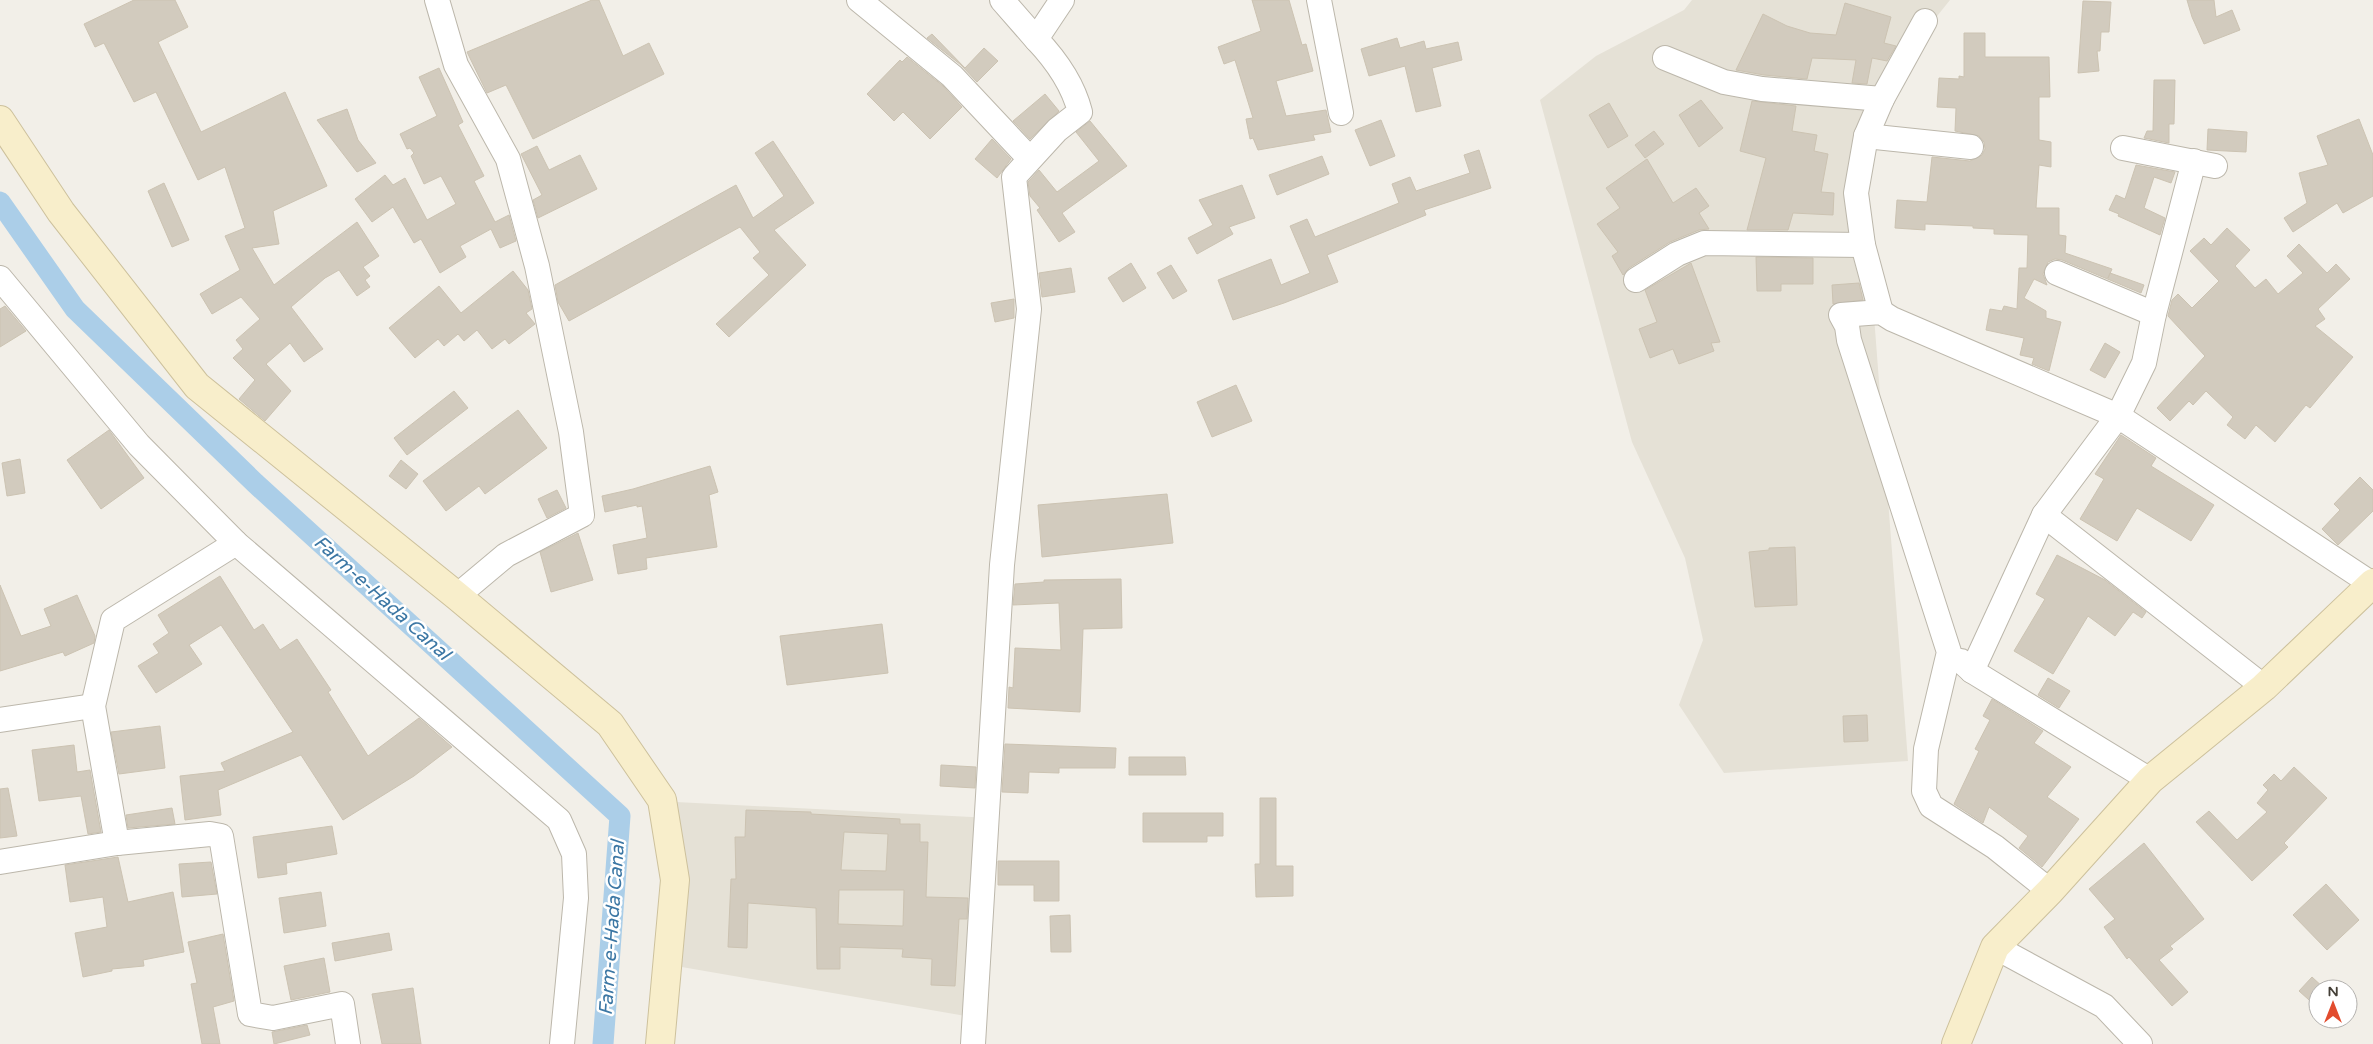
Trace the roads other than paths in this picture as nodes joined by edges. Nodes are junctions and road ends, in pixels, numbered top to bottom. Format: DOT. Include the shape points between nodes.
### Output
graph roads {
  1 [pos="437,0"];
  2 [pos="859,0"];
  3 [pos="1002,0"];
  4 [pos="1062,0"];
  5 [pos="1319,0"];
  6 [pos="1925,21"];
  7 [pos="1036,39"];
  8 [pos="1665,58"];
  9 [pos="1882,100"];
  10 [pos="1341,114"];
  11 [pos="0,120"];
  12 [pos="1866,136"];
  13 [pos="1971,148"];
  14 [pos="2123,148"];
  15 [pos="1029,158"];
  16 [pos="1864,245"];
  17 [pos="2057,273"];
  18 [pos="0,278"];
  19 [pos="1636,280"];
  20 [pos="1882,312"];
  21 [pos="2154,314"];
  22 [pos="2118,416"];
  23 [pos="2044,515"];
  24 [pos="236,543"];
  25 [pos="2373,584"];
  26 [pos="457,596"];
  27 [pos="1949,652"];
  28 [pos="1972,671"];
  29 [pos="2264,687"];
  30 [pos="93,706"];
  31 [pos="0,720"];
  32 [pos="2150,780"];
  33 [pos="117,843"];
  34 [pos="0,862"];
  35 [pos="2050,891"];
  36 [pos="1995,947"];
  37 [pos="348,1044"];
  38 [pos="562,1044"];
  39 [pos="660,1044"];
  40 [pos="973,1044"];
  41 [pos="1956,1044"];
  42 [pos="2140,1044"];
  1 -- 26 [label="street" via="456,66 508,159 537,266 571,432 582,515 506,555"];
  2 -- 15 [label="street" via="952,76"];
  3 -- 7 [label="street"];
  4 -- 7 [label="street"];
  5 -- 10 [label="street"];
  6 -- 9 [label="street"];
  7 -- 15 [label="street" via="1075,92 1080,112"];
  8 -- 9 [label="street" via="1724,82 1762,89"];
  9 -- 12 [label="street"];
  11 -- 26 [label="street" via="61,212 197,386"];
  12 -- 13 [label="street"];
  12 -- 16 [label="street" via="1856,193"];
  14 -- 21 [label="street" via="2204,164"];
  15 -- 40 [label="street" via="1014,178 1029,309 1002,565"];
  16 -- 19 [label="street" via="1704,243 1677,254"];
  16 -- 20 [label="street"];
  17 -- 21 [label="street"];
  18 -- 24 [label="street" via="139,445"];
  20 -- 22 [label="street"];
  20 -- 27 [label="street" via="1841,315"];
  21 -- 22 [label="street" via="2144,363"];
  22 -- 23 [label="street"];
  22 -- 25 [label="street"];
  23 -- 28 [label="street"];
  23 -- 29 [label="street"];
  24 -- 30 [label="street" via="113,620"];
  24 -- 38 [label="street" via="559,820 574,854 576,898"];
  25 -- 29 [label="street"];
  26 -- 39 [label="street" via="610,724 662,800 675,880"];
  27 -- 28 [label="street"];
  27 -- 35 [label="street" via="1926,749 1924,791 1931,806 1995,847"];
  28 -- 32 [label="street"];
  29 -- 32 [label="street"];
  30 -- 31 [label="street"];
  30 -- 33 [label="street"];
  32 -- 35 [label="street"];
  33 -- 34 [label="street"];
  33 -- 37 [label="street" via="210,834 221,836 250,1014 273,1018 342,1004"];
  35 -- 36 [label="street"];
  36 -- 41 [label="street"];
  36 -- 42 [label="street" via="2104,1006"];
}
